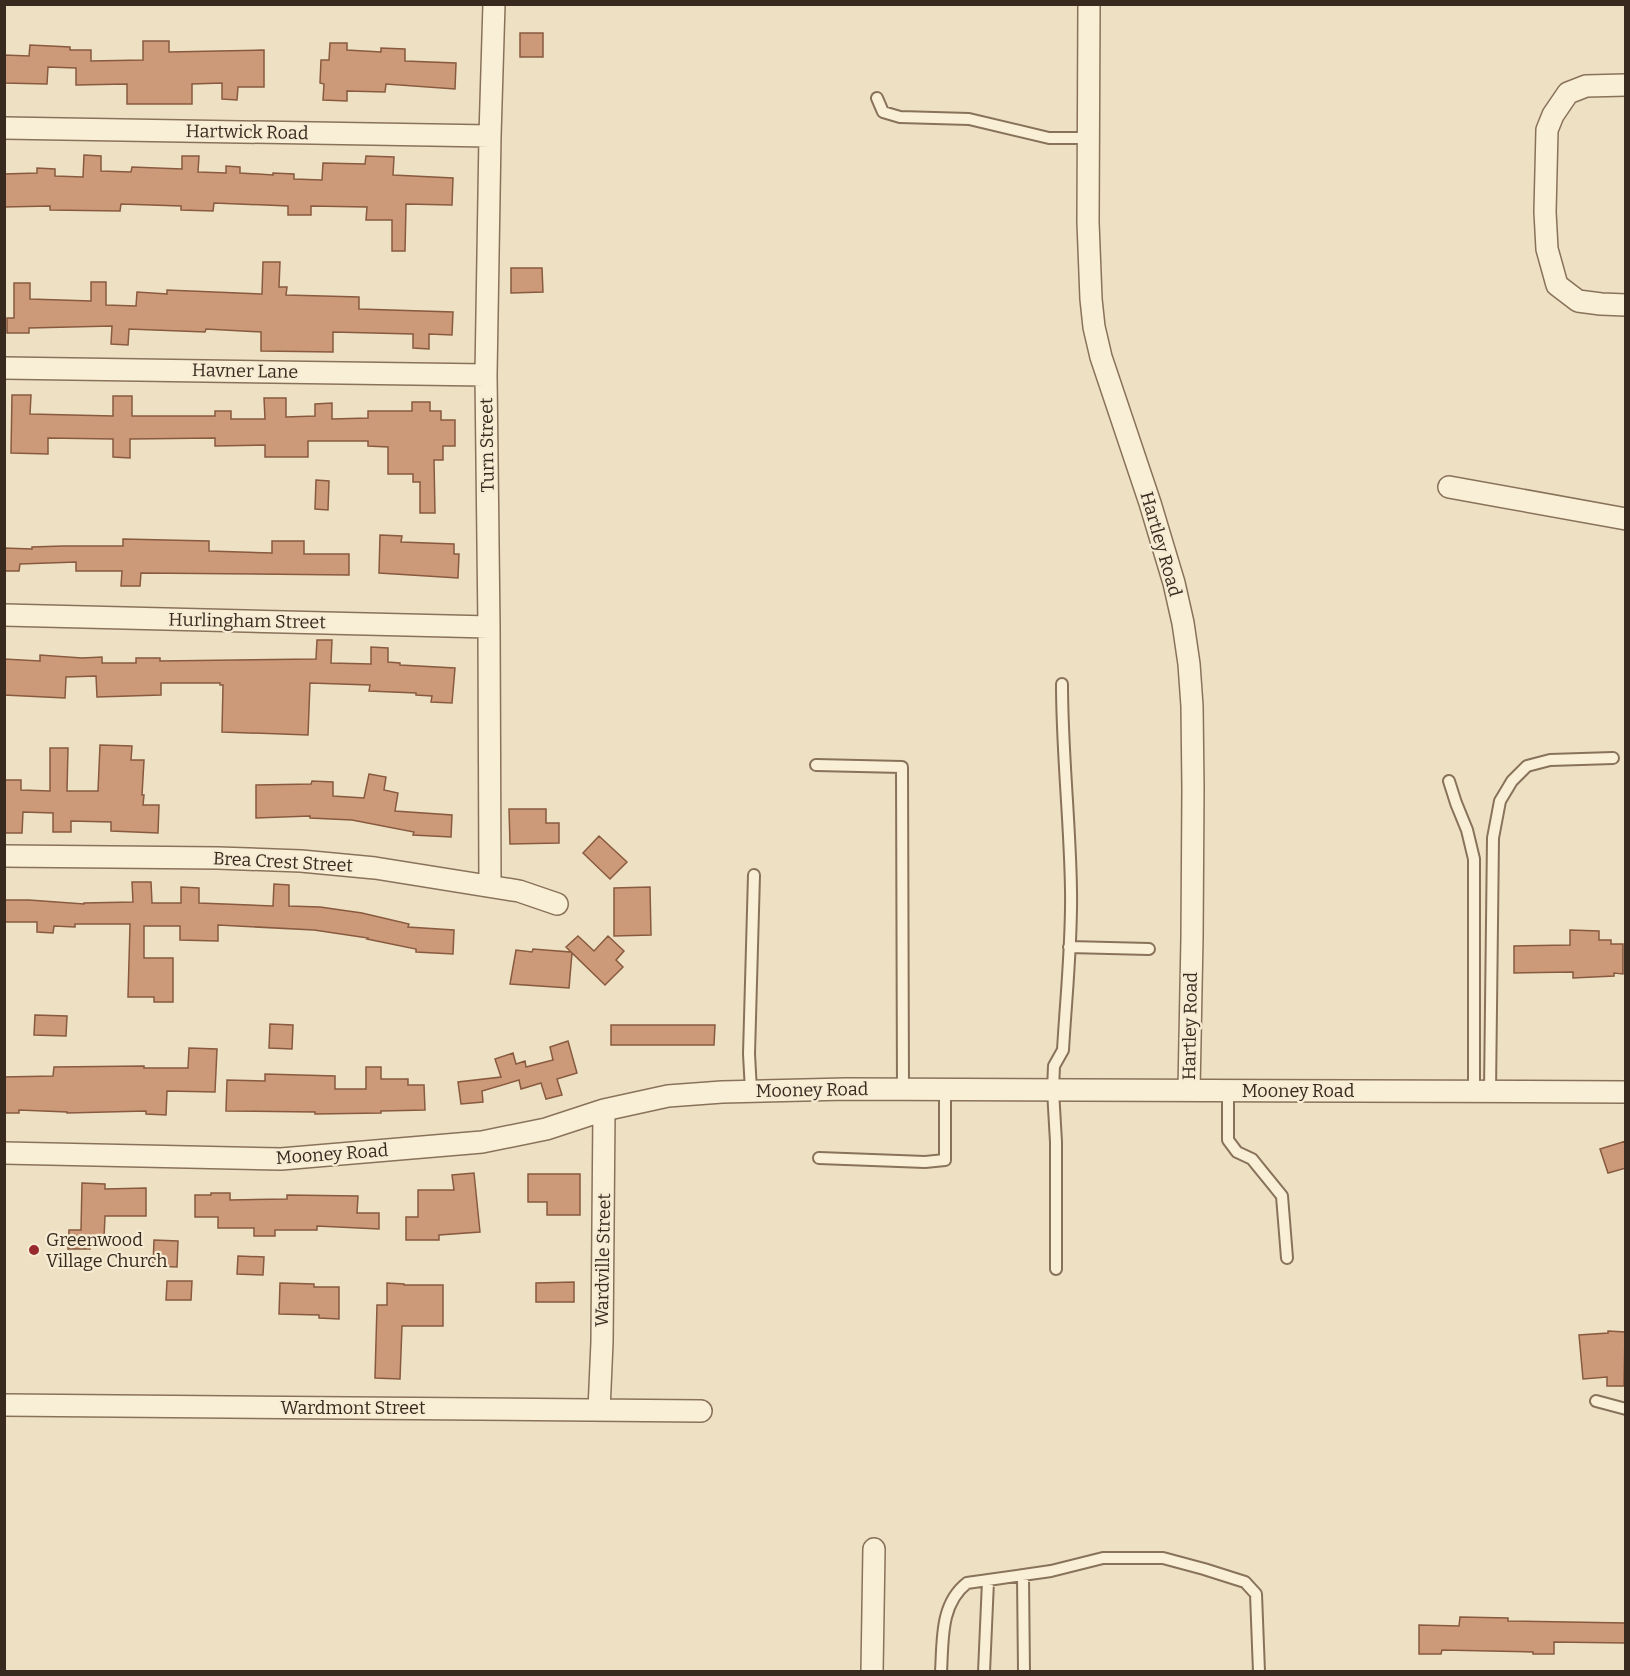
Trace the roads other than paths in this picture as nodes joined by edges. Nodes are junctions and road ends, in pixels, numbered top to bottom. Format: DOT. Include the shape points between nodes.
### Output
graph roads {
  1 [pos="494,4"];
  2 [pos="1089,4"];
  3 [pos="1626,85"];
  4 [pos="877,98"];
  5 [pos="4,128"];
  6 [pos="490,136"];
  7 [pos="1089,138"];
  8 [pos="1626,305"];
  9 [pos="4,368"];
  10 [pos="486,375"];
  11 [pos="1449,487"];
  12 [pos="1626,519"];
  13 [pos="4,615"];
  14 [pos="489,627"];
  15 [pos="1062,684"];
  16 [pos="1613,759"];
  17 [pos="816,765"];
  18 [pos="1449,782"];
  19 [pos="4,856"];
  20 [pos="753,874"];
  21 [pos="490,886"];
  22 [pos="557,904"];
  23 [pos="1069,947"];
  24 [pos="1149,949"];
  25 [pos="903,1089"];
  26 [pos="945,1089"];
  27 [pos="1053,1090"];
  28 [pos="1189,1090"];
  29 [pos="1228,1090"];
  30 [pos="751,1091"];
  31 [pos="1482,1092"];
  32 [pos="1626,1092"];
  33 [pos="604,1110"];
  34 [pos="4,1153"];
  35 [pos="819,1158"];
  36 [pos="1287,1258"];
  37 [pos="1056,1269"];
  38 [pos="1596,1401"];
  39 [pos="4,1405"];
  40 [pos="1626,1409"];
  41 [pos="599,1410"];
  42 [pos="701,1411"];
  43 [pos="874,1550"];
  44 [pos="1023,1576"];
  45 [pos="988,1581"];
  46 [pos="872,1671"];
  47 [pos="941,1671"];
  48 [pos="984,1671"];
  49 [pos="1024,1671"];
  50 [pos="1259,1671"];
  1 -- 6 [label="street, Turn Street"];
  2 -- 7 [label="street, Hartley Road"];
  3 -- 8 [label="street" via="1586,86 1568,93 1547,130 1546,183 1547,249 1557,285 1578,301"];
  4 -- 7 [label="lane" via="883,112 900,117 969,119 1049,138"];
  5 -- 6 [label="street, Hartwick Road"];
  6 -- 10 [label="street, Turn Street"];
  7 -- 28 [label="street, Hartley Road" via="1094,327 1174,583 1189,664 1193,789"];
  9 -- 10 [label="street, Havner Lane"];
  10 -- 14 [label="street, Turn Street"];
  11 -- 12 [label="street"];
  13 -- 14 [label="street, Hurlingham Street"];
  14 -- 21 [label="street, Turn Street"];
  15 -- 23 [label="lane" via="1071,893"];
  16 -- 31 [label="lane" via="1550,760 1527,766 1500,801 1493,838"];
  17 -- 25 [label="lane" via="902,767"];
  18 -- 31 [label="lane" via="1474,859"];
  19 -- 21 [label="street, Brea Crest Street" via="301,861"];
  20 -- 30 [label="lane"];
  21 -- 22 [label="street, Brea Crest Street"];
  23 -- 24 [label="lane"];
  23 -- 27 [label="lane" via="1063,1050 1054,1066"];
  25 -- 26 [label="street, Mooney Road"];
  25 -- 30 [label="street, Mooney Road"];
  26 -- 27 [label="street, Mooney Road"];
  26 -- 35 [label="lane" via="945,1160"];
  27 -- 28 [label="street, Mooney Road"];
  27 -- 37 [label="lane"];
  28 -- 29 [label="street, Mooney Road"];
  29 -- 31 [label="street, Mooney Road"];
  29 -- 36 [label="lane" via="1227,1140 1237,1152 1252,1159 1282,1196"];
  30 -- 33 [label="street, Mooney Road" via="668,1096"];
  31 -- 32 [label="street, Mooney Road"];
  33 -- 34 [label="street, Mooney Road" via="546,1129 482,1142 281,1159"];
  33 -- 41 [label="street, Wardville Street"];
  38 -- 40 [label="lane"];
  39 -- 41 [label="street, Wardmont Street"];
  41 -- 42 [label="street, Wardmont Street"];
  43 -- 46 [label="street"];
  44 -- 45 [label="lane"];
  44 -- 49 [label="lane"];
  44 -- 50 [label="lane" via="1104,1558 1163,1558 1245,1582 1256,1594"];
  45 -- 47 [label="lane" via="967,1583 948,1608"];
  45 -- 48 [label="lane"];
}
